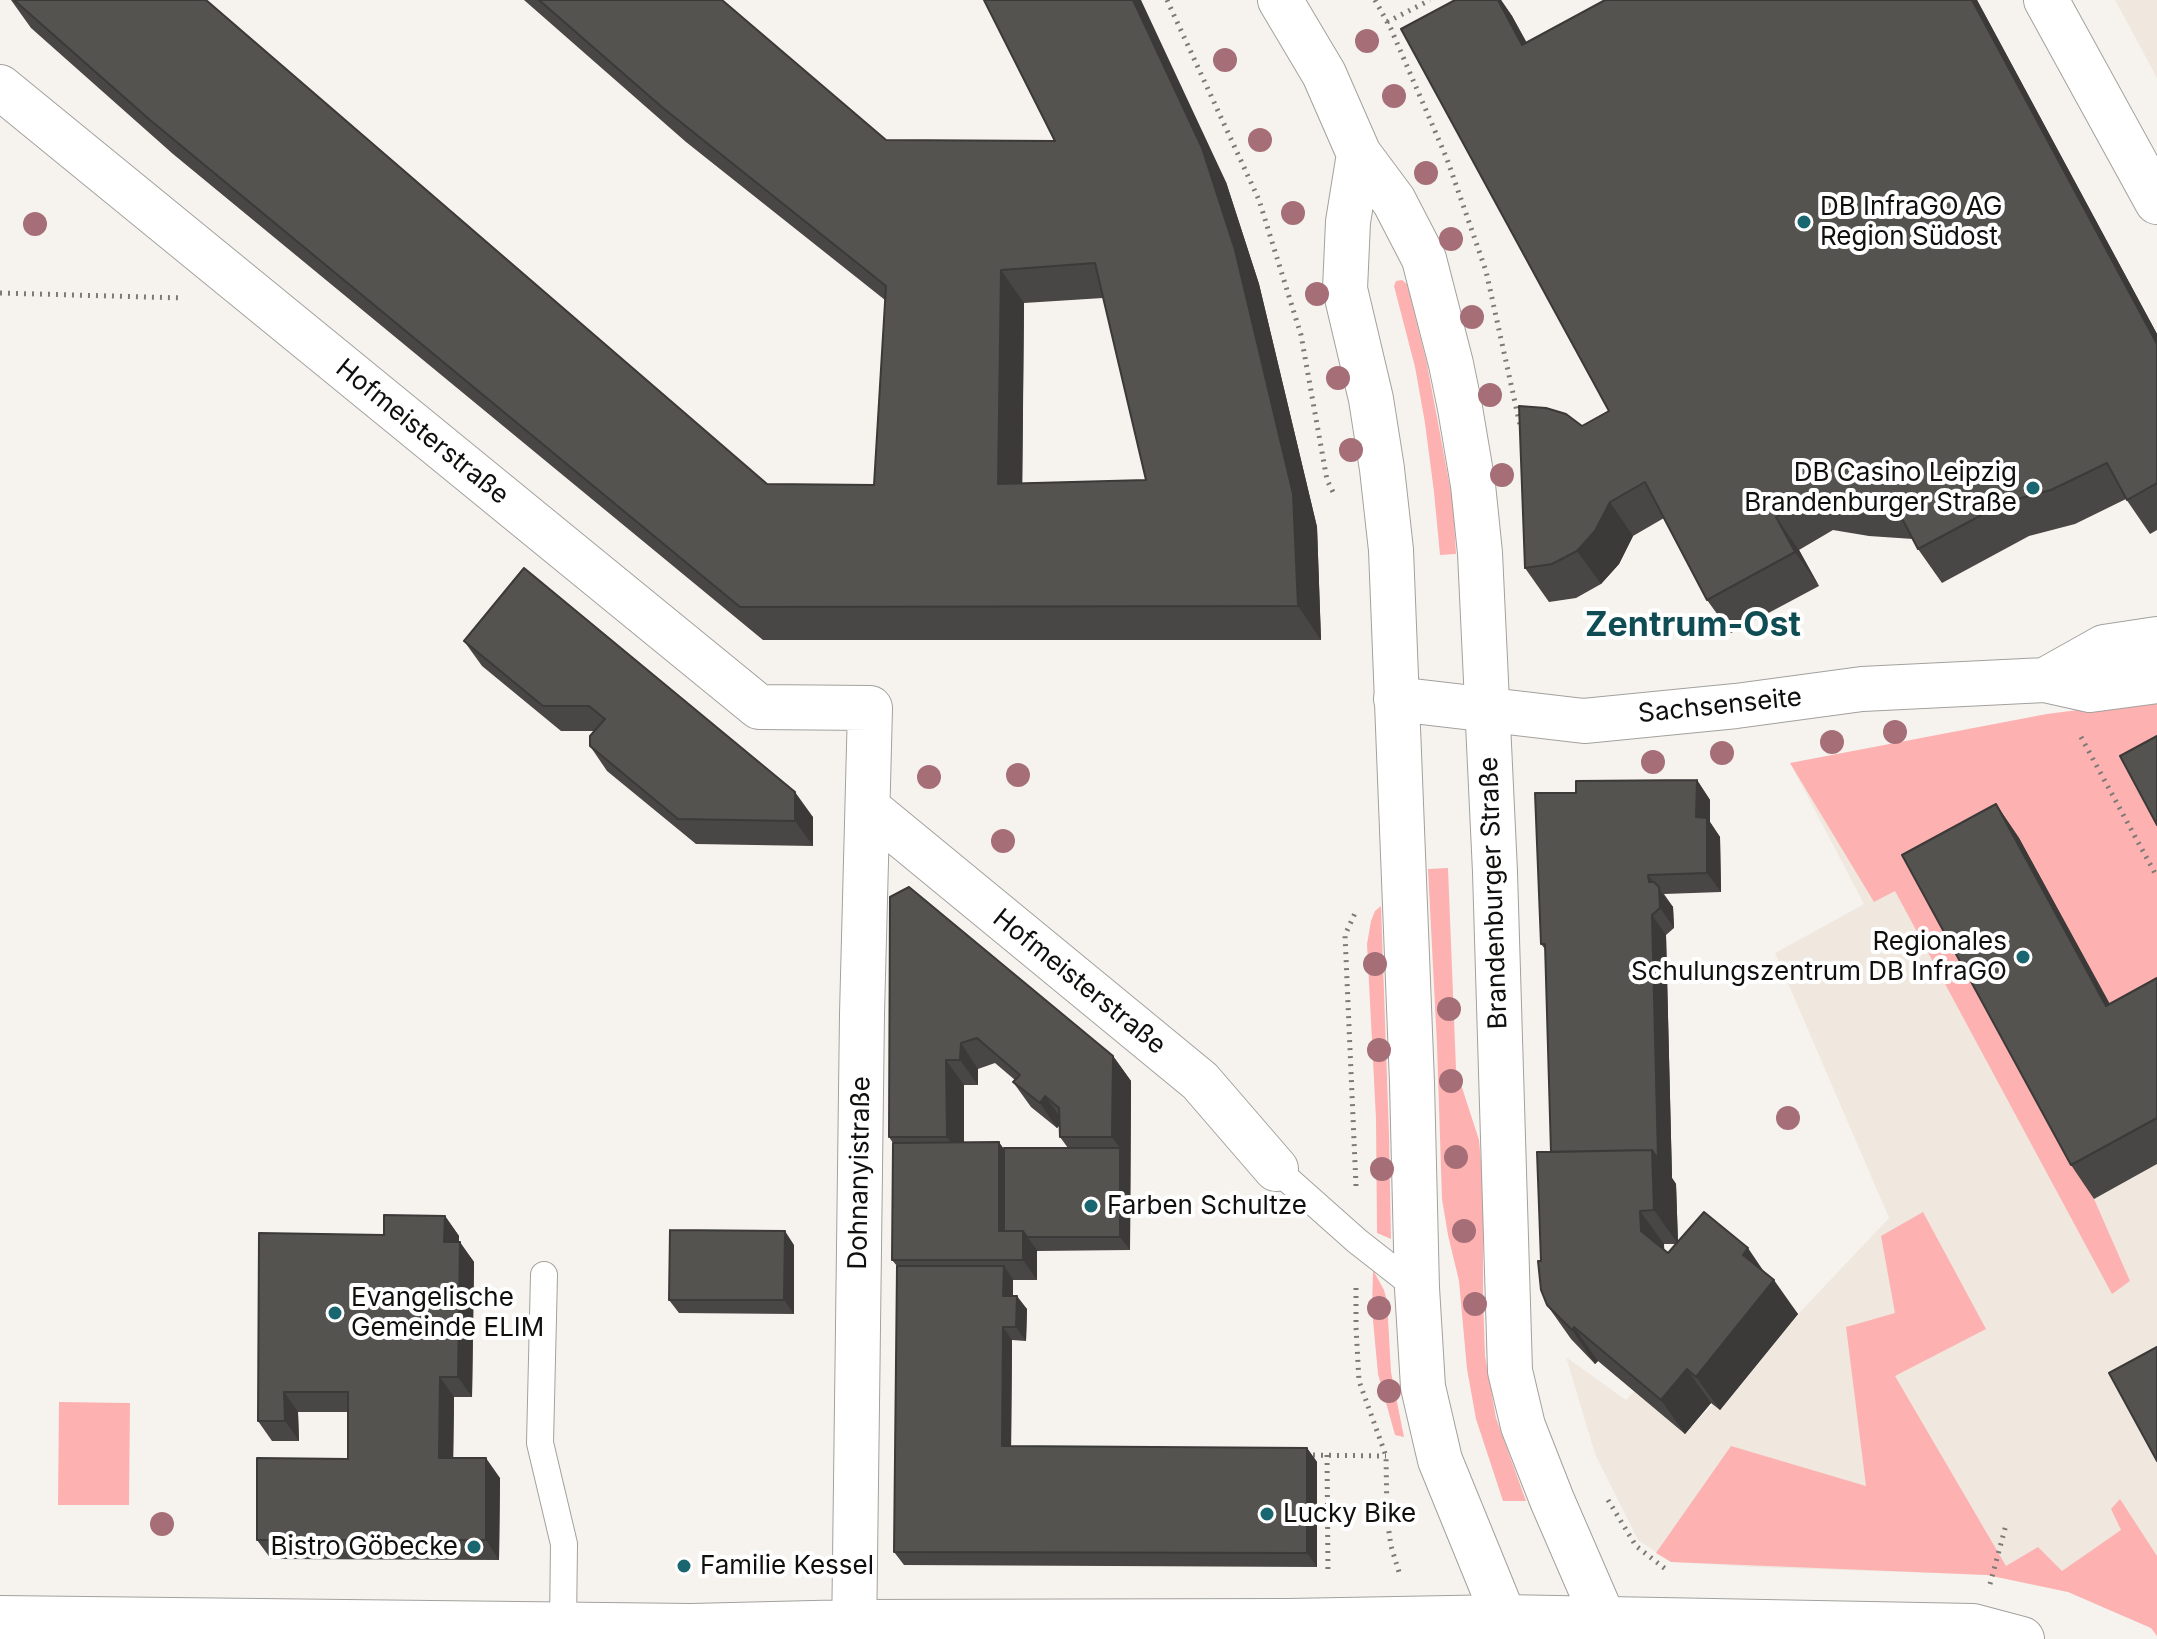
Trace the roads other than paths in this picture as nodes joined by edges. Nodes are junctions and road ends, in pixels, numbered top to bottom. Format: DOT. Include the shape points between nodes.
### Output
graph roads {
  1 [pos="1280,0"];
  2 [pos="2046,0"];
  3 [pos="0,87"];
  4 [pos="1359,154"];
  5 [pos="2157,202"];
  6 [pos="2157,639"];
  7 [pos="2045,680"];
  8 [pos="2157,681"];
  9 [pos="1396,699"];
  10 [pos="870,708"];
  11 [pos="1487,709"];
  12 [pos="868,808"];
  13 [pos="1276,1169"];
  14 [pos="544,1275"];
  15 [pos="1417,1288"];
  16 [pos="0,1618"];
  17 [pos="563,1625"];
  18 [pos="1301,1626"];
  19 [pos="1507,1628"];
  20 [pos="854,1630"];
  21 [pos="1152,1630"];
  22 [pos="1607,1630"];
  23 [pos="458,1631"];
  24 [pos="2022,1639"];
  1 -- 4 [label="street, Brandenburger Straße" via="1324,74"];
  2 -- 5 [label="street"];
  3 -- 10 [label="street, Hofmeisterstraße" via="759,707"];
  4 -- 9 [label="street" via="1345,289 1382,469 1391,550"];
  4 -- 11 [label="street, Brandenburger Straße" via="1394,201 1424,259 1451,364 1473,485"];
  6 -- 7 [label="street, Sachsenseite" via="2104,647"];
  7 -- 8 [label="street, Sachsenseite" via="2090,690"];
  7 -- 11 [label="street, Sachsenseite" via="1862,689 1584,721"];
  9 -- 11 [label="street, Sachsenseite"];
  9 -- 15 [label="street"];
  10 -- 12 [label="street, Dohnanyistraße"];
  11 -- 22 [label="street, Brandenburger Straße" via="1510,1371 1523,1426"];
  12 -- 13 [label="street, Hofmeisterstraße" via="1200,1081"];
  12 -- 20 [label="street, Dohnanyistraße"];
  13 -- 15 [label="lane"];
  14 -- 17 [label="lane" via="540,1443 564,1544"];
  15 -- 19 [label="street" via="1423,1387 1440,1460"];
  16 -- 23 [label="street"];
  17 -- 20 [label="street"];
  17 -- 23 [label="street"];
  18 -- 19 [label="street" via="1415,1618"];
  18 -- 21 [label="street"];
  19 -- 22 [label="street"];
  20 -- 21 [label="street"];
  22 -- 24 [label="street" via="1973,1626"];
}
